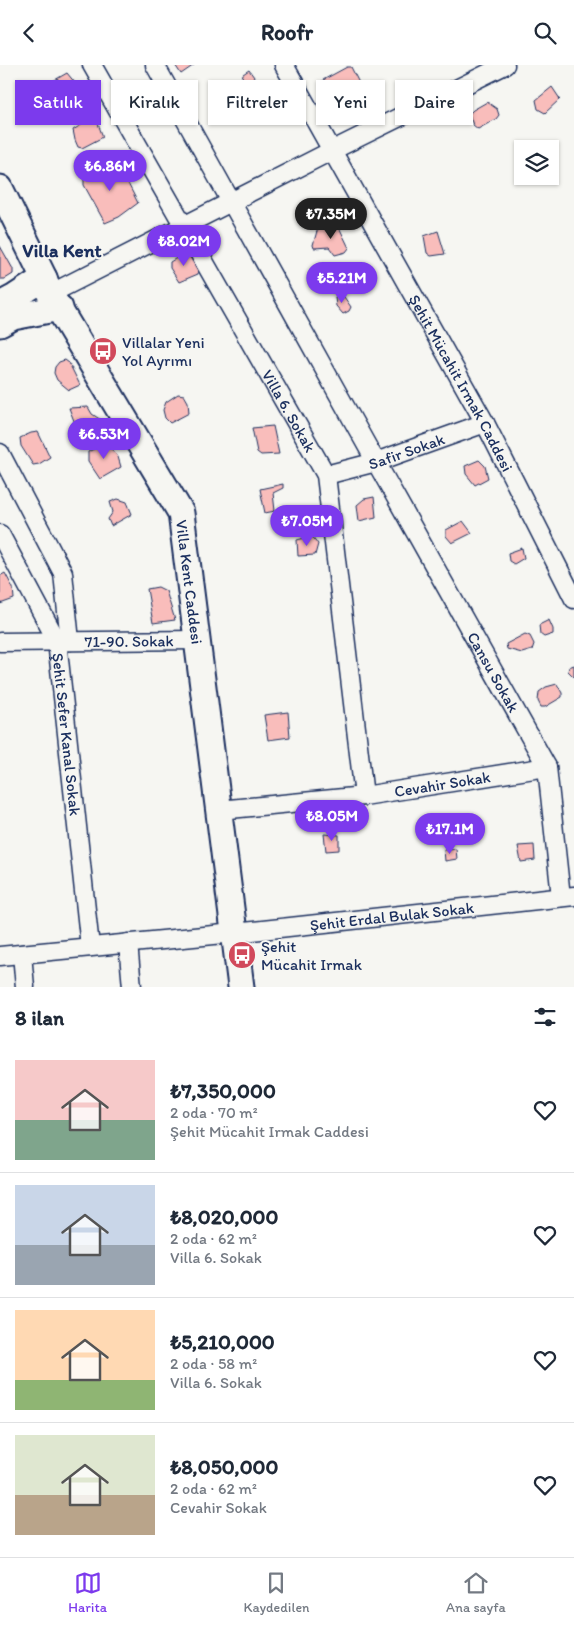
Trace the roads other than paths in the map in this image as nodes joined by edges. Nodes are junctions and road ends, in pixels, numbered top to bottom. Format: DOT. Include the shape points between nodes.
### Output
graph roads {
  1 [pos="92,65"];
  2 [pos="155,65"];
  3 [pos="284,65"];
  4 [pos="505,65"];
  5 [pos="333,150"];
  6 [pos="0,188"];
  7 [pos="231,203"];
  8 [pos="183,227"];
  9 [pos="51,293"];
  10 [pos="0,305"];
  11 [pos="0,324"];
  12 [pos="485,423"];
  13 [pos="0,453"];
  14 [pos="376,462"];
  15 [pos="326,475"];
  16 [pos="0,534"];
  17 [pos="574,599"];
  18 [pos="197,640"];
  19 [pos="63,641"];
  20 [pos="0,642"];
  21 [pos="547,767"];
  22 [pos="364,796"];
  23 [pos="219,810"];
  24 [pos="567,896"];
  25 [pos="234,933"];
  26 [pos="128,943"];
  27 [pos="90,947"];
  28 [pos="22,954"];
  29 [pos="0,956"];
  30 [pos="25,987"];
  31 [pos="132,987"];
  32 [pos="241,987"];
  1 -- 8 [label="street, Villa 6. Sokak"];
  2 -- 7 [label="street"];
  3 -- 5 [label="street, Şehit Mücahit Irmak Caddesi"];
  4 -- 5 [label="street"];
  5 -- 7 [label="street"];
  5 -- 12 [label="street, Şehit Mücahit Irmak Caddesi"];
  6 -- 9 [label="street, Villa Kent Caddesi"];
  7 -- 8 [label="street"];
  7 -- 14 [label="street"];
  8 -- 9 [label="street"];
  8 -- 15 [label="street, Villa 6. Sokak"];
  9 -- 10 [label="street" via="15,297"];
  9 -- 11 [label="street"];
  9 -- 18 [label="street, Villa Kent Caddesi" via="182,513"];
  12 -- 14 [label="street, Safir Sokak"];
  12 -- 17 [label="street, Şehit Mücahit Irmak Caddesi"];
  13 -- 19 [label="street, Şehit Sefer Kanal Sokak" via="63,573"];
  14 -- 15 [label="street, Safir Sokak"];
  14 -- 21 [label="street, Cansu Sokak"];
  15 -- 22 [label="street, Villa 6. Sokak"];
  16 -- 19 [label="street, Şehit Sefer Kanal Sokak"];
  18 -- 19 [label="street, 71-90. Sokak"];
  18 -- 23 [label="street, Villa Kent Caddesi"];
  19 -- 20 [label="street, 71-90. Sokak"];
  19 -- 27 [label="street, Şehit Sefer Kanal Sokak"];
  21 -- 22 [label="street, Cevahir Sokak"];
  21 -- 24 [label="street, Cansu Sokak"];
  22 -- 23 [label="street, Cevahir Sokak"];
  23 -- 25 [label="street, Villa Kent Caddesi"];
  24 -- 25 [label="street, Şehit Erdal Bulak Sokak"];
  25 -- 26 [label="street, Şehit Erdal Bulak Sokak"];
  25 -- 32 [label="street, Villa Kent Caddesi"];
  26 -- 27 [label="street, Şehit Erdal Bulak Sokak"];
  26 -- 31 [label="street"];
  27 -- 28 [label="street, Şehit Erdal Bulak Sokak"];
  28 -- 29 [label="street, Şehit Erdal Bulak Sokak"];
  28 -- 30 [label="street"];
}
